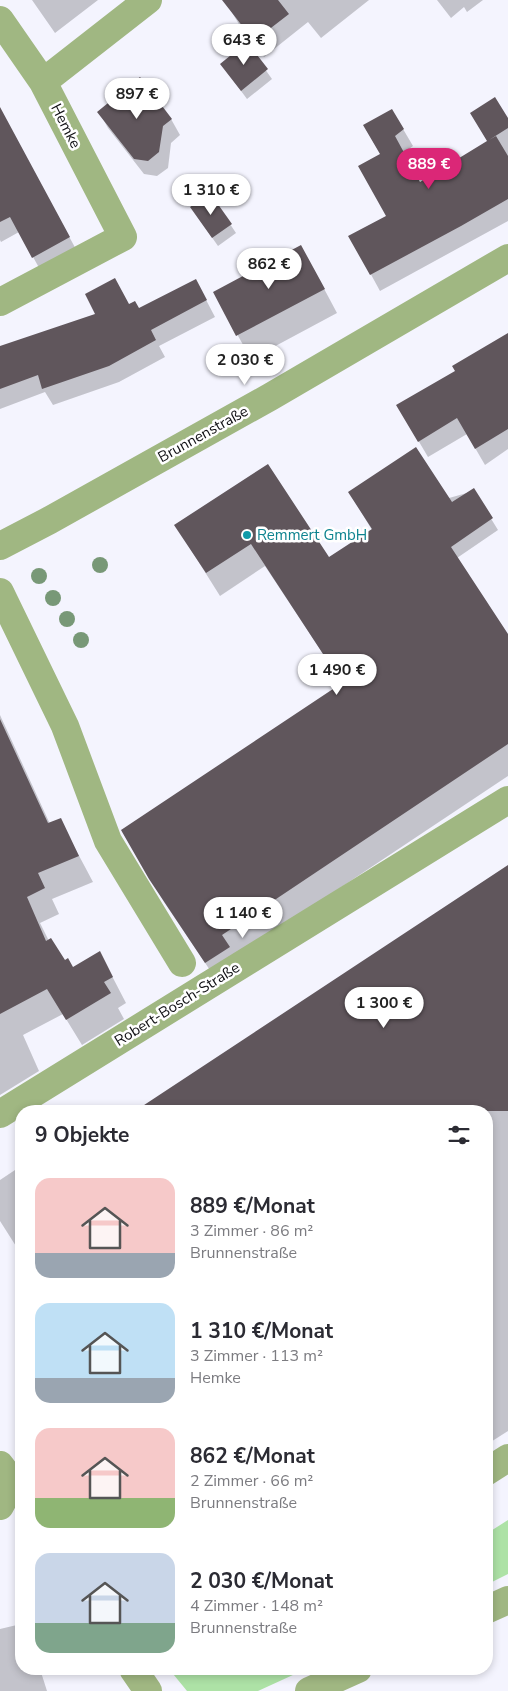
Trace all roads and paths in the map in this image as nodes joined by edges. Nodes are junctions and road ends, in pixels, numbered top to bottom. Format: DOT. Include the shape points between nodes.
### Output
graph roads {
  1 [pos="148,0"];
  2 [pos="0,20"];
  3 [pos="43,82"];
  4 [pos="508,258"];
  5 [pos="0,302"];
  6 [pos="0,546"];
  7 [pos="0,592"];
  8 [pos="508,800"];
  9 [pos="182,963"];
  10 [pos="0,1114"];
  11 [pos="508,1458"];
  12 [pos="493,1468"];
  13 [pos="14,1481"];
  14 [pos="0,1506"];
  15 [pos="508,1600"];
  16 [pos="493,1607"];
  17 [pos="138,1675"];
  18 [pos="345,1675"];
  19 [pos="148,1691"];
  20 [pos="309,1691"];
  1 -- 3 [label="street"];
  2 -- 3 [label="street, Hemke"];
  3 -- 5 [label="street, Hemke" via="123,237"];
  4 -- 6 [label="street, Brunnenstraße" via="270,397"];
  7 -- 9 [label="street" via="65,726 108,840"];
  8 -- 10 [label="street, Robert-Bosch-Straße"];
  11 -- 12 [label="street"];
  13 -- 14 [label="street"];
  15 -- 16 [label="street"];
  17 -- 19 [label="street"];
  18 -- 20 [label="street"];
}
